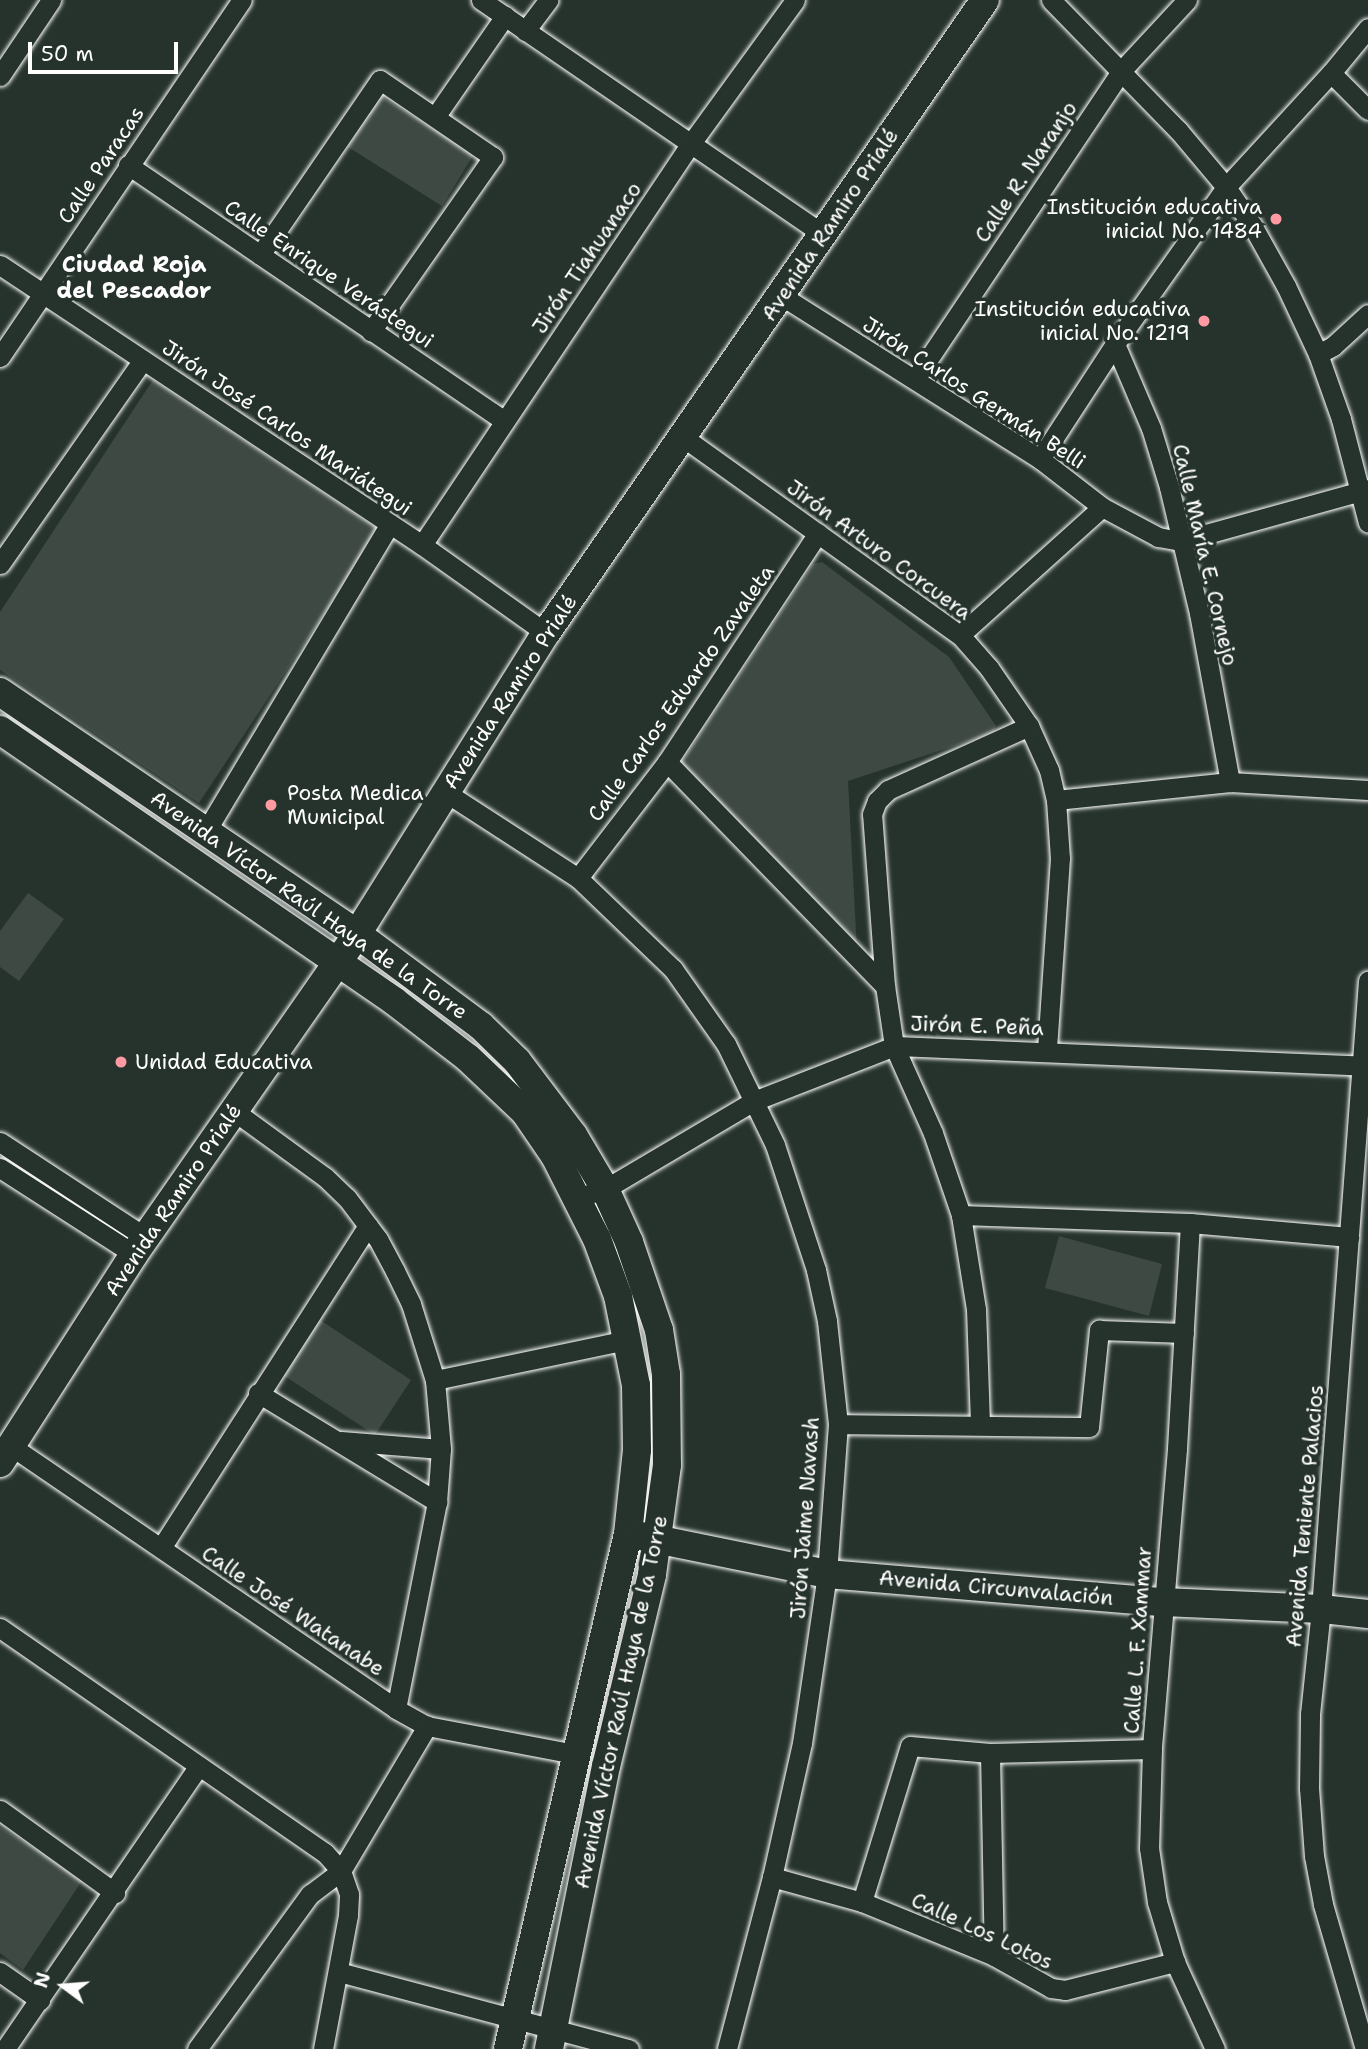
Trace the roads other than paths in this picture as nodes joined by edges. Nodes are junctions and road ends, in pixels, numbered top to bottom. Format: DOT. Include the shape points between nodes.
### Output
graph roads {
  1 [pos="51,0"];
  2 [pos="242,0"];
  3 [pos="481,0"];
  4 [pos="548,0"];
  5 [pos="795,0"];
  6 [pos="985,0"];
  7 [pos="1051,0"];
  8 [pos="1187,0"];
  9 [pos="505,16"];
  10 [pos="1368,28"];
  11 [pos="525,31"];
  12 [pos="1121,71"];
  13 [pos="1331,73"];
  14 [pos="0,76"];
  15 [pos="1368,110"];
  16 [pos="435,117"];
  17 [pos="692,142"];
  18 [pos="128,165"];
  19 [pos="1226,187"];
  20 [pos="823,234"];
  21 [pos="260,255"];
  22 [pos="0,265"];
  23 [pos="41,293"];
  24 [pos="782,296"];
  25 [pos="1368,314"];
  26 [pos="371,331"];
  27 [pos="1115,344"];
  28 [pos="1318,354"];
  29 [pos="0,357"];
  30 [pos="143,360"];
  31 [pos="915,379"];
  32 [pos="504,421"];
  33 [pos="683,437"];
  34 [pos="1040,459"];
  35 [pos="1365,489"];
  36 [pos="1102,507"];
  37 [pos="1368,523"];
  38 [pos="390,524"];
  39 [pos="818,533"];
  40 [pos="1181,541"];
  41 [pos="422,545"];
  42 [pos="0,564"];
  43 [pos="546,633"];
  44 [pos="960,635"];
  45 [pos="0,692"];
  46 [pos="1029,726"];
  47 [pos="0,730"];
  48 [pos="667,762"];
  49 [pos="1230,782"];
  50 [pos="1368,790"];
  51 [pos="445,792"];
  52 [pos="1056,800"];
  53 [pos="206,831"];
  54 [pos="578,878"];
  55 [pos="357,934"];
  56 [pos="338,962"];
  57 [pos="1368,981"];
  58 [pos="885,985"];
  59 [pos="894,1046"];
  60 [pos="1047,1051"];
  61 [pos="1365,1065"];
  62 [pos="754,1101"];
  63 [pos="234,1111"];
  64 [pos="0,1142"];
  65 [pos="0,1169"];
  66 [pos="605,1189"];
  67 [pos="577,1198"];
  68 [pos="961,1215"];
  69 [pos="1191,1223"];
  70 [pos="368,1226"];
  71 [pos="1349,1237"];
  72 [pos="139,1246"];
  73 [pos="1184,1333"];
  74 [pos="627,1340"];
  75 [pos="435,1380"];
  76 [pos="258,1393"];
  77 [pos="981,1423"];
  78 [pos="838,1424"];
  79 [pos="336,1441"];
  80 [pos="441,1448"];
  81 [pos="6,1454"];
  82 [pos="437,1502"];
  83 [pos="628,1534"];
  84 [pos="658,1538"];
  85 [pos="161,1548"];
  86 [pos="827,1574"];
  87 [pos="1163,1602"];
  88 [pos="1321,1609"];
  89 [pos="1368,1614"];
  90 [pos="0,1628"];
  91 [pos="396,1709"];
  92 [pos="427,1726"];
  93 [pos="1152,1749"];
  94 [pos="990,1753"];
  95 [pos="575,1754"];
  96 [pos="200,1766"];
  97 [pos="0,1810"];
  98 [pos="341,1871"];
  99 [pos="772,1877"];
  100 [pos="115,1893"];
  101 [pos="862,1902"];
  102 [pos="994,1956"];
  103 [pos="1175,1962"];
  104 [pos="0,1972"];
  105 [pos="339,1972"];
  106 [pos="40,2000"];
  107 [pos="516,2017"];
  108 [pos="551,2039"];
  109 [pos="5,2049"];
  110 [pos="197,2049"];
  111 [pos="323,2049"];
  112 [pos="508,2049"];
  113 [pos="629,2049"];
  114 [pos="727,2049"];
  115 [pos="1216,2049"];
  116 [pos="1365,2049"];
  1 -- 14 [label="street"];
  2 -- 18 [label="street, Calle Paracas"];
  3 -- 9 [label="street"];
  4 -- 11 [label="street"];
  5 -- 17 [label="street, Jirón Tiahuanaco"];
  6 -- 20 [label="main road, Avenida Ramiro Prialé"];
  7 -- 12 [label="street"];
  8 -- 12 [label="street, Calle R. Naranjo"];
  9 -- 11 [label="street"];
  9 -- 16 [label="street"];
  10 -- 13 [label="street"];
  11 -- 17 [label="street"];
  12 -- 19 [label="street"];
  12 -- 31 [label="street, Calle R. Naranjo"];
  13 -- 15 [label="street"];
  13 -- 19 [label="street"];
  16 -- 21 [label="street" via="380,80"];
  16 -- 26 [label="street" via="492,157"];
  17 -- 20 [label="street"];
  17 -- 32 [label="street, Jirón Tiahuanaco"];
  18 -- 21 [label="street, Calle Enrique Verástegui"];
  18 -- 23 [label="street, Calle Paracas"];
  19 -- 27 [label="street"];
  19 -- 28 [label="street" via="1286,286"];
  20 -- 24 [label="main road, Avenida Ramiro Prialé"];
  21 -- 26 [label="street, Calle Enrique Verástegui"];
  22 -- 23 [label="street, Jirón José Carlos Mariátegui"];
  23 -- 29 [label="street, Calle Paracas"];
  23 -- 30 [label="street, Jirón José Carlos Mariátegui"];
  24 -- 31 [label="street, Jirón Carlos Germán Belli"];
  24 -- 33 [label="main road, Avenida Ramiro Prialé"];
  25 -- 28 [label="street"];
  26 -- 32 [label="street, Calle Enrique Verástegui"];
  27 -- 34 [label="street"];
  27 -- 40 [label="street, Calle María E. Cornejo" via="1151,428"];
  28 -- 35 [label="street"];
  30 -- 38 [label="street, Jirón José Carlos Mariátegui"];
  30 -- 42 [label="street"];
  31 -- 34 [label="street, Jirón Carlos Germán Belli"];
  32 -- 41 [label="street, Jirón Tiahuanaco"];
  33 -- 39 [label="street, Jirón Arturo Corcuera"];
  33 -- 43 [label="main road, Avenida Ramiro Prialé"];
  34 -- 36 [label="street, Jirón Carlos Germán Belli"];
  35 -- 37 [label="street"];
  35 -- 40 [label="street"];
  36 -- 40 [label="street, Jirón Carlos Germán Belli" via="1158,537"];
  36 -- 44 [label="street"];
  38 -- 41 [label="street, Jirón José Carlos Mariátegui"];
  38 -- 53 [label="street"];
  39 -- 44 [label="street, Jirón Arturo Corcuera"];
  39 -- 48 [label="street, Calle Carlos Eduardo Zavaleta"];
  40 -- 49 [label="street, Calle María E. Cornejo"];
  41 -- 43 [label="street, Jirón José Carlos Mariátegui"];
  43 -- 51 [label="main road, Avenida Ramiro Prialé"];
  44 -- 46 [label="street, Jirón Arturo Corcuera"];
  45 -- 53 [label="main road, Avenida Víctor Raúl Haya de la Torre"];
  46 -- 52 [label="street, Jirón Arturo Corcuera" via="1049,770"];
  46 -- 58 [label="street" via="888,790 877,801 872,814"];
  47 -- 56 [label="main road, Avenida Víctor Raúl Haya de la Torre"];
  48 -- 54 [label="street, Calle Carlos Eduardo Zavaleta"];
  48 -- 58 [label="street"];
  49 -- 50 [label="street"];
  49 -- 52 [label="street"];
  51 -- 54 [label="street, Jirón Jaime Navash"];
  51 -- 55 [label="main road, Avenida Ramiro Prialé"];
  52 -- 60 [label="street, Jirón Arturo Corcuera" via="1060,858"];
  53 -- 55 [label="main road, Avenida Víctor Raúl Haya de la Torre"];
  54 -- 62 [label="street, Jirón Jaime Navash" via="673,970 726,1044"];
  55 -- 56 [label="main road, Avenida Ramiro Prialé"];
  55 -- 66 [label="main road, Avenida Víctor Raúl Haya de la Torre" via="481,1026 517,1061 573,1135"];
  56 -- 63 [label="main road, Avenida Ramiro Prialé"];
  56 -- 67 [label="main road, Avenida Víctor Raúl Haya de la Torre" via="457,1050 525,1112"];
  57 -- 61 [label="street, Avenida Teniente Palacios"];
  58 -- 59 [label="street"];
  59 -- 60 [label="street, Jirón E. Peña"];
  59 -- 62 [label="street, Jirón E. Peña"];
  59 -- 68 [label="street" via="933,1133"];
  60 -- 61 [label="street, Jirón E. Peña"];
  61 -- 71 [label="street, Avenida Teniente Palacios"];
  62 -- 66 [label="street, Jirón E. Peña"];
  62 -- 78 [label="street, Jirón Jaime Navash" via="775,1145 816,1270 827,1321"];
  63 -- 70 [label="street" via="325,1177"];
  63 -- 72 [label="main road, Avenida Ramiro Prialé"];
  64 -- 72 [label="street"];
  65 -- 72 [label="street"];
  66 -- 67 [label="street, Jirón E. Peña"];
  66 -- 84 [label="main road, Avenida Víctor Raúl Haya de la Torre" via="644,1282 666,1374 667,1465"];
  67 -- 74 [label="main road, Avenida Víctor Raúl Haya de la Torre" via="618,1296"];
  68 -- 69 [label="street"];
  68 -- 77 [label="street" via="976,1309"];
  69 -- 71 [label="street"];
  69 -- 73 [label="street, Calle L. F. Xammar"];
  70 -- 75 [label="street" via="411,1304"];
  70 -- 76 [label="street"];
  71 -- 88 [label="street, Avenida Teniente Palacios"];
  72 -- 81 [label="main road, Avenida Ramiro Prialé"];
  73 -- 77 [label="street" via="1099,1330 1089,1427"];
  73 -- 87 [label="street, Calle L. F. Xammar"];
  74 -- 75 [label="street"];
  74 -- 83 [label="main road, Avenida Víctor Raúl Haya de la Torre" via="636,1385 637,1450"];
  75 -- 80 [label="street"];
  76 -- 79 [label="street"];
  76 -- 85 [label="street"];
  77 -- 78 [label="street"];
  78 -- 86 [label="street, Jirón Jaime Navash"];
  79 -- 80 [label="street"];
  79 -- 82 [label="street"];
  80 -- 82 [label="street"];
  81 -- 85 [label="street, Calle José Watanabe"];
  82 -- 91 [label="street"];
  83 -- 84 [label="main road, Avenida Circunvalación"];
  83 -- 95 [label="main road, Avenida Víctor Raúl Haya de la Torre"];
  84 -- 86 [label="main road, Avenida Circunvalación"];
  84 -- 108 [label="main road, Avenida Víctor Raúl Haya de la Torre"];
  85 -- 91 [label="street, Calle José Watanabe"];
  86 -- 87 [label="main road, Avenida Circunvalación"];
  86 -- 99 [label="street, Jirón Jaime Navash" via="802,1743"];
  87 -- 88 [label="main road, Avenida Circunvalación"];
  87 -- 93 [label="street, Calle L. F. Xammar"];
  88 -- 89 [label="main road, Avenida Circunvalación"];
  88 -- 116 [label="street, Avenida Teniente Palacios" via="1310,1714 1310,1823 1323,1903"];
  90 -- 96 [label="street"];
  91 -- 92 [label="street, Calle José Watanabe"];
  92 -- 95 [label="street, Calle José Watanabe"];
  92 -- 98 [label="street"];
  93 -- 94 [label="street"];
  93 -- 103 [label="street, Calle L. F. Xammar" via="1149,1848 1157,1902"];
  94 -- 101 [label="street" via="910,1746"];
  94 -- 102 [label="street"];
  95 -- 107 [label="main road, Avenida Víctor Raúl Haya de la Torre"];
  96 -- 98 [label="street" via="325,1853"];
  96 -- 100 [label="street"];
  97 -- 100 [label="street"];
  98 -- 105 [label="street" via="349,1904"];
  98 -- 110 [label="street" via="310,1894"];
  99 -- 101 [label="street, Calle Los Lotos"];
  99 -- 114 [label="street, Jirón Jaime Navash"];
  100 -- 106 [label="street"];
  101 -- 102 [label="street, Calle Los Lotos"];
  102 -- 103 [label="street, Calle Los Lotos" via="1032,1980 1065,1990"];
  103 -- 115 [label="street, Calle L. F. Xammar"];
  104 -- 106 [label="street"];
  105 -- 107 [label="street"];
  105 -- 111 [label="street"];
  106 -- 109 [label="street"];
  107 -- 108 [label="street"];
  107 -- 112 [label="main road, Avenida Víctor Raúl Haya de la Torre"];
  108 -- 113 [label="street"];
}
